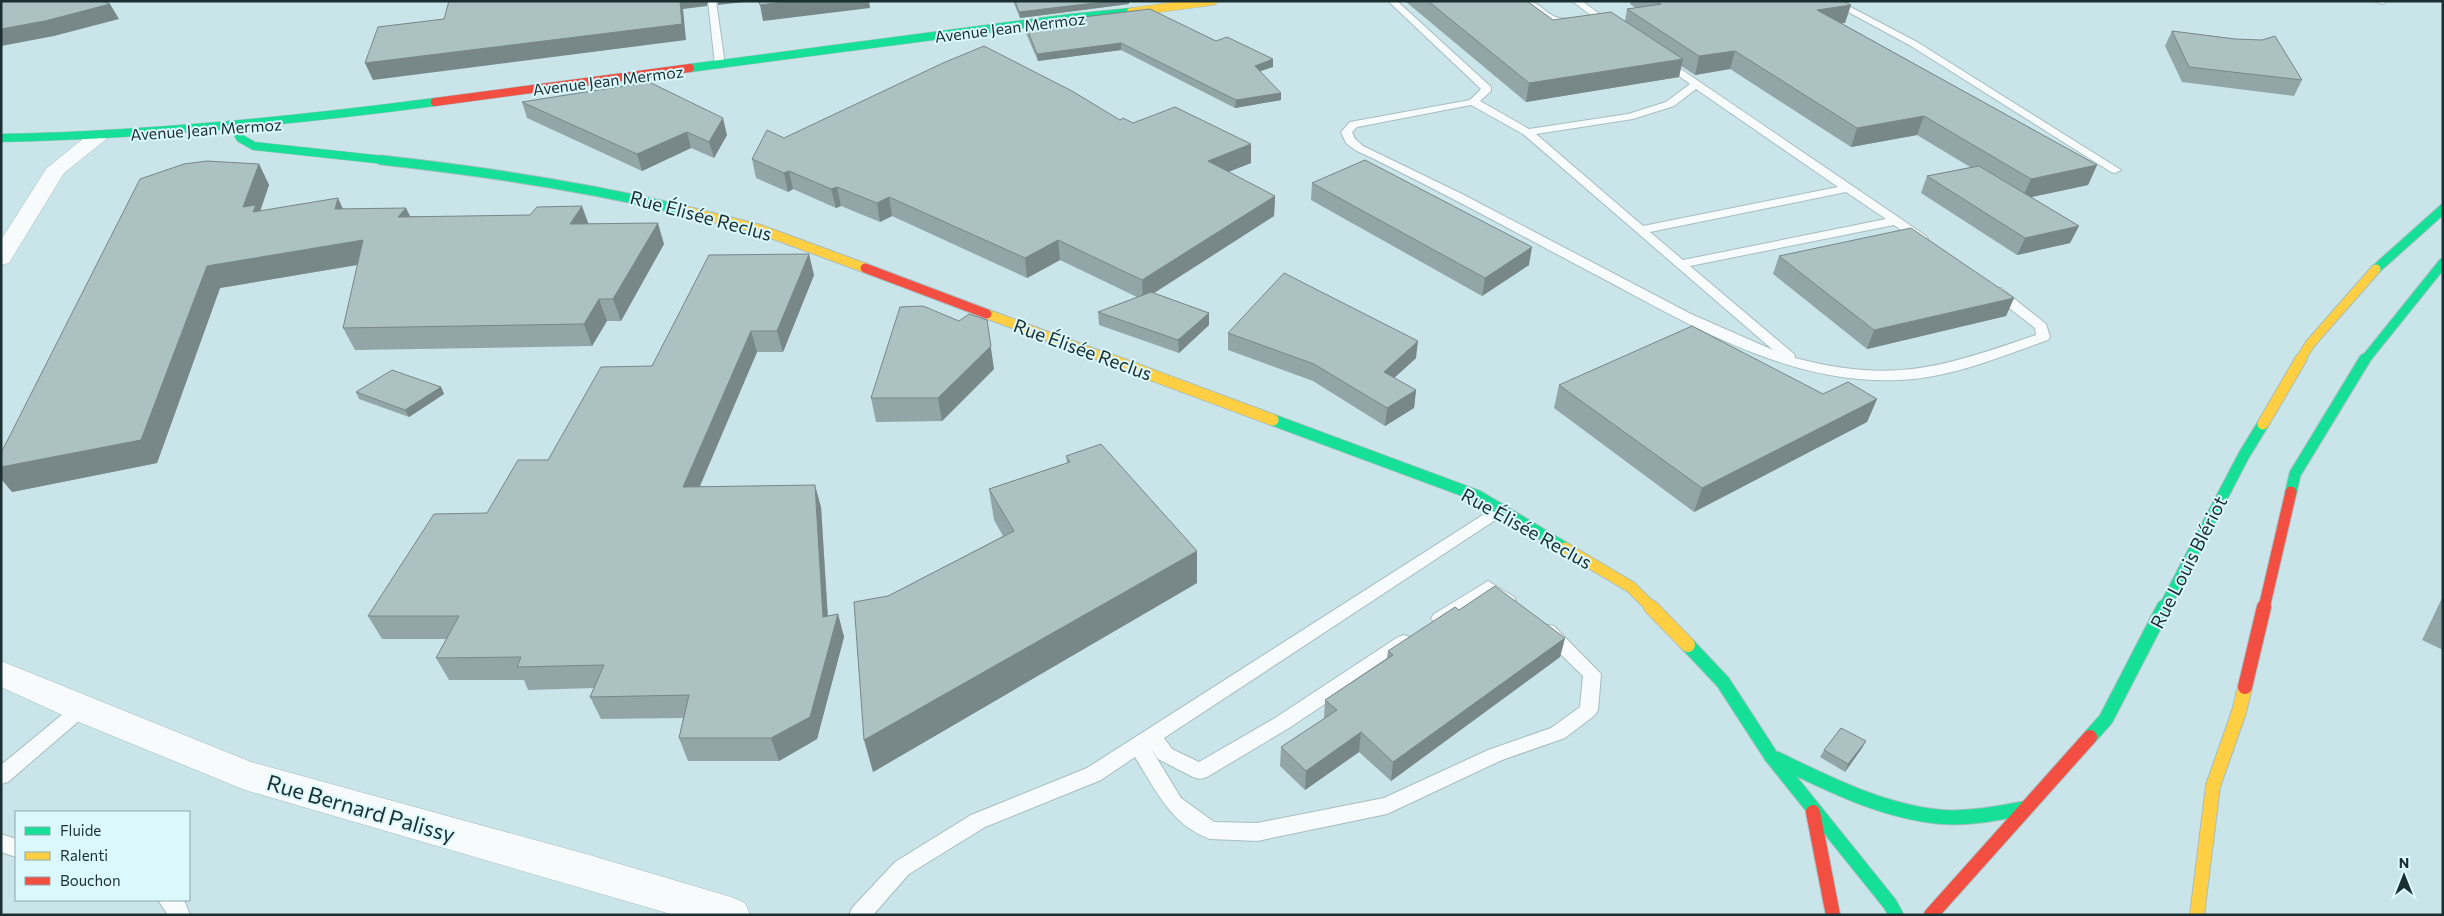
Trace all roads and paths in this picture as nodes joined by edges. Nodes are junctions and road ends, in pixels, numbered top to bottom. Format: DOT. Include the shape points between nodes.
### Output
graph roads {
  1 [pos="712,1"];
  2 [pos="1213,1"];
  3 [pos="1392,1"];
  4 [pos="1527,1"];
  5 [pos="1576,1"];
  6 [pos="1832,1"];
  7 [pos="2378,1"];
  8 [pos="2383,1"];
  9 [pos="1601,18"];
  10 [pos="1625,35"];
  11 [pos="1656,57"];
  12 [pos="720,65"];
  13 [pos="1696,84"];
  14 [pos="1473,102"];
  15 [pos="236,128"];
  16 [pos="1527,132"];
  17 [pos="97,137"];
  18 [pos="1,138"];
  19 [pos="2115,170"];
  20 [pos="1848,188"];
  21 [pos="2443,209"];
  22 [pos="1896,221"];
  23 [pos="1640,230"];
  24 [pos="1933,247"];
  25 [pos="1,258"];
  26 [pos="2443,263"];
  27 [pos="1680,264"];
  28 [pos="1988,286"];
  29 [pos="1798,365"];
  30 [pos="1500,509"];
  31 [pos="1518,609"];
  32 [pos="1534,620"];
  33 [pos="1,673"];
  34 [pos="81,709"];
  35 [pos="1145,740"];
  36 [pos="1771,756"];
  37 [pos="1,776"];
  38 [pos="1812,806"];
  39 [pos="2026,808"];
  40 [pos="1,843"];
  41 [pos="15,848"];
  42 [pos="169,901"];
  43 [pos="179,915"];
  44 [pos="731,915"];
  45 [pos="859,915"];
  46 [pos="1833,915"];
  47 [pos="1896,915"];
  48 [pos="1931,915"];
  49 [pos="2197,915"];
  1 -- 12 [label="lane"];
  2 -- 12 [label="main road, Avenue Jean Mermoz"];
  3 -- 14 [label="lane" via="1487,89"];
  4 -- 9 [label="lane" via="1556,21 1565,23"];
  5 -- 9 [label="lane"];
  6 -- 19 [label="lane" via="1914,44"];
  7 -- 8 [label="lane"];
  9 -- 10 [label="lane"];
  11 -- 13 [label="lane"];
  12 -- 15 [label="main road, Avenue Jean Mermoz"];
  13 -- 16 [label="lane" via="1670,104 1629,117"];
  13 -- 20 [label="lane"];
  14 -- 16 [label="lane"];
  14 -- 29 [label="lane" via="1354,124 1346,132 1350,141 1359,148 1714,331"];
  15 -- 17 [label="main road, Avenue Jean Mermoz"];
  15 -- 30 [label="main road, Rue Élisée Reclus" via="240,138 254,146 534,178 615,192 759,229 1469,492"];
  16 -- 23 [label="lane"];
  17 -- 18 [label="main road, Avenue Jean Mermoz"];
  17 -- 25 [label="street" via="56,169"];
  20 -- 22 [label="lane"];
  20 -- 23 [label="lane"];
  21 -- 39 [label="main road, Rue Louis Blériot" via="2367,278 2310,344 2244,455 2106,719"];
  22 -- 24 [label="lane"];
  22 -- 27 [label="lane"];
  23 -- 27 [label="lane"];
  26 -- 49 [label="main road" via="2368,355 2295,474 2239,712 2213,786"];
  27 -- 29 [label="lane"];
  28 -- 29 [label="lane" via="2041,327 2043,337 1941,372 1857,375"];
  30 -- 35 [label="lane"];
  30 -- 36 [label="main road, Rue Élisée Reclus" via="1631,587 1723,682"];
  31 -- 35 [label="lane" via="1488,586 1282,723 1200,771"];
  32 -- 35 [label="lane" via="1557,637 1592,674 1589,710 1558,733 1495,755 1388,806 1257,832 1210,830 1174,804"];
  33 -- 34 [label="street, Rue Bernard Palissy"];
  34 -- 37 [label="lane"];
  34 -- 44 [label="street, Rue Bernard Palissy" via="245,775"];
  35 -- 45 [label="lane" via="1094,774 978,822 902,868"];
  36 -- 38 [label="main road, Rue Élisée Reclus"];
  36 -- 39 [label="main road" via="1866,800 1900,810 1944,817"];
  38 -- 46 [label="main road, Rue Élisée Reclus"];
  38 -- 47 [label="main road, Rue Élisée Reclus"];
  39 -- 48 [label="main road, Rue Louis Blériot"];
  40 -- 41 [label="lane"];
  42 -- 43 [label="lane" via="177,907"];
}
